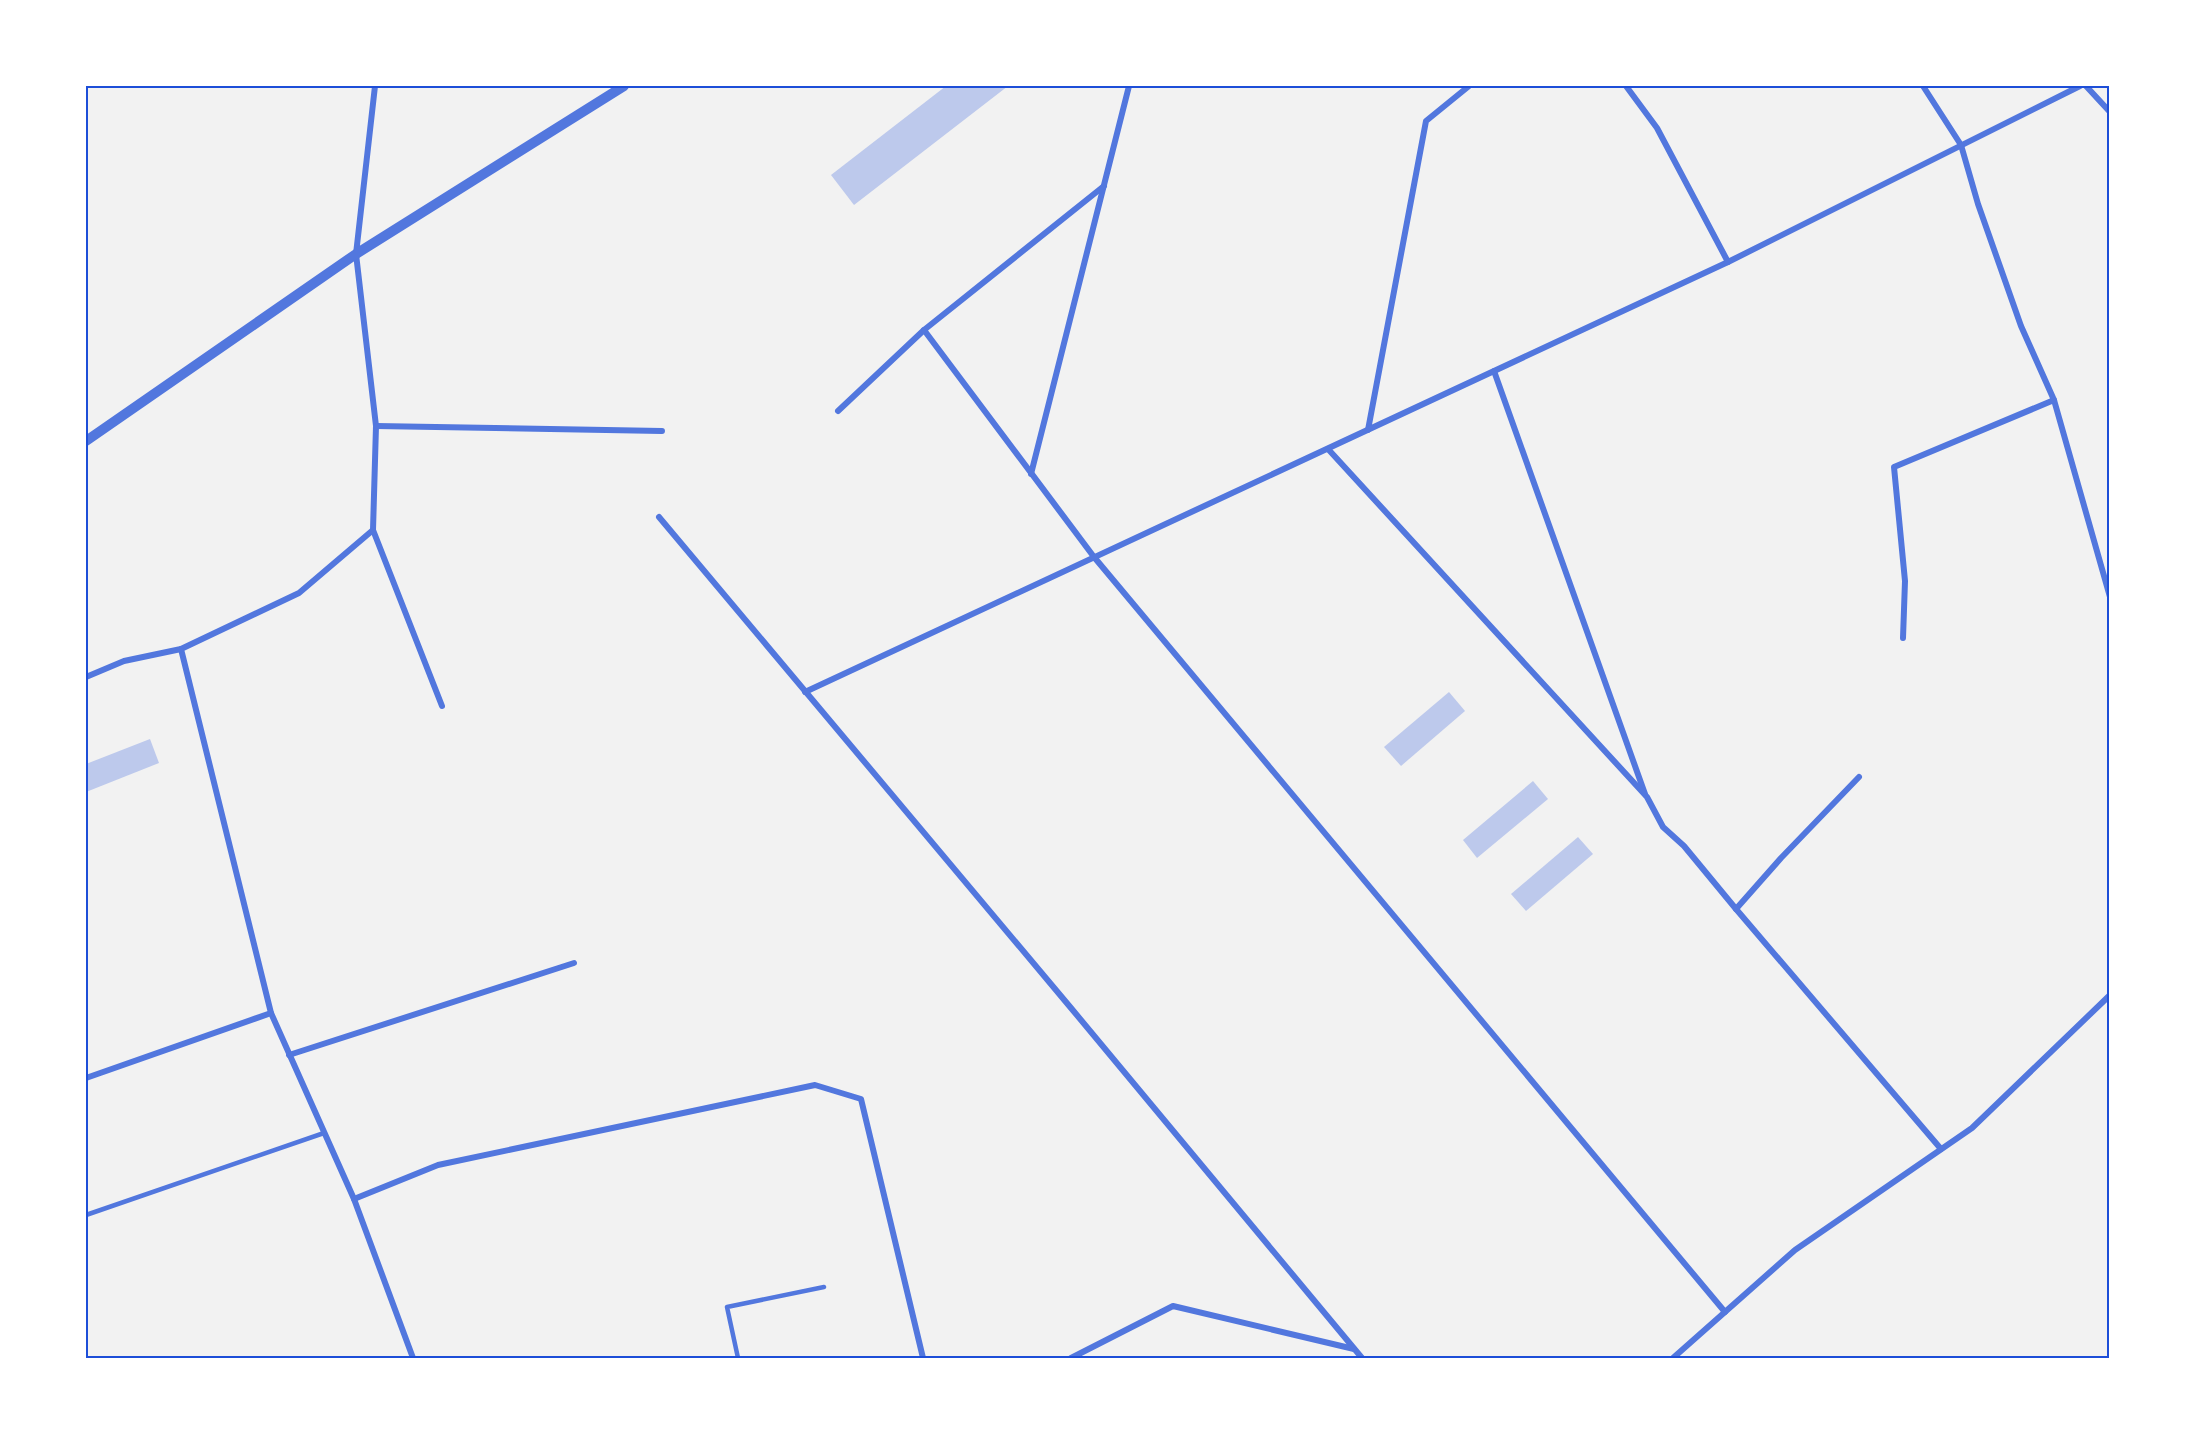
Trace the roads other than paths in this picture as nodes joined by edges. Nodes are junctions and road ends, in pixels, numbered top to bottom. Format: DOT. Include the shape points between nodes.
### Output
graph roads {
  1 [pos="375,86"];
  2 [pos="624,86"];
  3 [pos="1129,86"];
  4 [pos="1469,86"];
  5 [pos="1626,86"];
  6 [pos="1923,86"];
  7 [pos="2080,86"];
  8 [pos="2086,86"];
  9 [pos="2109,112"];
  10 [pos="1961,145"];
  11 [pos="1104,186"];
  12 [pos="356,254"];
  13 [pos="1728,262"];
  14 [pos="924,330"];
  15 [pos="1494,370"];
  16 [pos="2055,400"];
  17 [pos="838,411"];
  18 [pos="376,426"];
  19 [pos="1368,430"];
  20 [pos="662,432"];
  21 [pos="86,441"];
  22 [pos="1328,449"];
  23 [pos="1032,474"];
  24 [pos="659,518"];
  25 [pos="372,530"];
  26 [pos="1094,557"];
  27 [pos="2109,597"];
  28 [pos="1903,638"];
  29 [pos="181,649"];
  30 [pos="86,677"];
  31 [pos="805,692"];
  32 [pos="442,706"];
  33 [pos="2109,767"];
  34 [pos="2109,772"];
  35 [pos="1859,777"];
  36 [pos="1647,797"];
  37 [pos="1736,909"];
  38 [pos="574,963"];
  39 [pos="2109,995"];
  40 [pos="271,1013"];
  41 [pos="289,1055"];
  42 [pos="86,1078"];
  43 [pos="324,1133"];
  44 [pos="1941,1149"];
  45 [pos="354,1198"];
  46 [pos="86,1215"];
  47 [pos="824,1287"];
  48 [pos="1725,1312"];
  49 [pos="1354,1350"];
  50 [pos="413,1359"];
  51 [pos="738,1359"];
  52 [pos="923,1359"];
  53 [pos="1071,1359"];
  54 [pos="1362,1359"];
  55 [pos="1673,1359"];
  1 -- 12 [label="street"];
  2 -- 12 [label="street"];
  3 -- 11 [label="street"];
  4 -- 19 [label="street" via="1426,121"];
  5 -- 13 [label="street" via="1657,128"];
  6 -- 10 [label="street"];
  7 -- 10 [label="street"];
  8 -- 9 [label="street"];
  10 -- 13 [label="street"];
  10 -- 16 [label="street" via="1977,204 2017,315"];
  11 -- 14 [label="street"];
  11 -- 23 [label="street"];
  12 -- 18 [label="street"];
  12 -- 21 [label="street"];
  13 -- 15 [label="street"];
  14 -- 17 [label="street"];
  14 -- 23 [label="street"];
  15 -- 19 [label="street"];
  15 -- 36 [label="street"];
  16 -- 27 [label="street"];
  16 -- 28 [label="street" via="1894,467 1905,581"];
  18 -- 20 [label="street"];
  18 -- 25 [label="street"];
  19 -- 22 [label="street"];
  22 -- 26 [label="street"];
  22 -- 36 [label="street"];
  23 -- 26 [label="street"];
  24 -- 31 [label="street"];
  25 -- 29 [label="street" via="299,593"];
  25 -- 32 [label="street"];
  26 -- 31 [label="street"];
  26 -- 48 [label="street"];
  29 -- 30 [label="street" via="124,661"];
  29 -- 40 [label="street"];
  31 -- 49 [label="street"];
  33 -- 34 [label="street"];
  35 -- 37 [label="street"];
  36 -- 37 [label="street" via="1663,827 1684,846"];
  37 -- 44 [label="street"];
  38 -- 41 [label="street"];
  39 -- 44 [label="street" via="1972,1128"];
  40 -- 41 [label="street"];
  40 -- 42 [label="street"];
  41 -- 43 [label="street"];
  43 -- 45 [label="street"];
  43 -- 46 [label="lane"];
  44 -- 48 [label="street" via="1795,1250"];
  45 -- 50 [label="street"];
  45 -- 52 [label="street" via="438,1165 815,1085 861,1099"];
  47 -- 51 [label="lane" via="728,1307"];
  48 -- 55 [label="street"];
  49 -- 53 [label="street" via="1173,1306"];
  49 -- 54 [label="street"];
}
